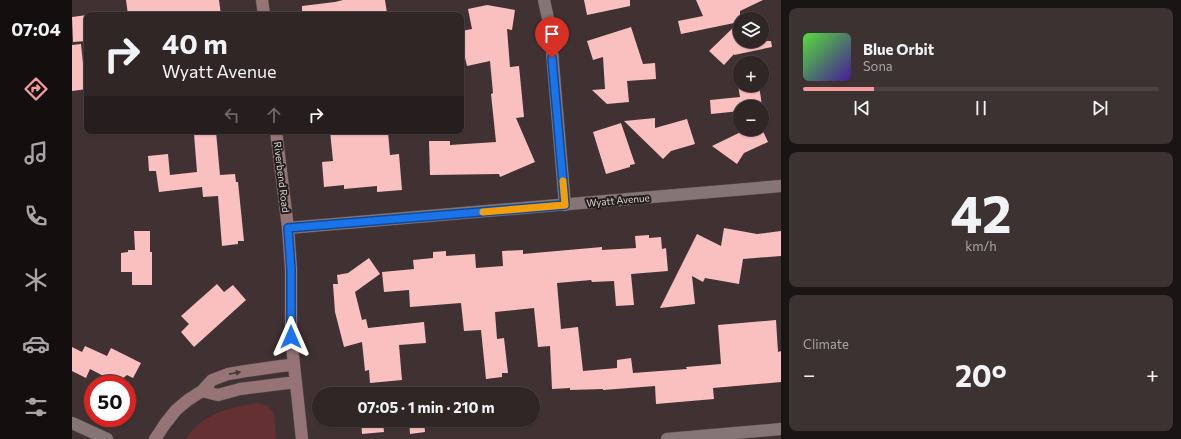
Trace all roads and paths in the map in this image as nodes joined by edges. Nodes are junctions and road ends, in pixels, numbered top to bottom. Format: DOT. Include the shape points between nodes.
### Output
graph roads {
  1 [pos="262,0"];
  2 [pos="544,0"];
  3 [pos="264,12"];
  4 [pos="276,134"];
  5 [pos="781,186"];
  6 [pos="565,205"];
  7 [pos="288,228"];
  8 [pos="294,365"];
  9 [pos="296,382"];
  10 [pos="202,391"];
  11 [pos="72,422"];
  12 [pos="781,429"];
  13 [pos="107,439"];
  14 [pos="155,439"];
  15 [pos="302,439"];
  16 [pos="667,439"];
  1 -- 3 [label="main road"];
  2 -- 6 [label="street" via="550,28"];
  4 -- 7 [label="main road, Riverbend Road"];
  5 -- 6 [label="street, Wyatt Avenue"];
  6 -- 7 [label="street, Wyatt Avenue"];
  7 -- 8 [label="main road, Riverbend Road"];
  8 -- 9 [label="main road, Riverbend Road"];
  10 -- 8 [label="main road, one-way" via="212,380 228,374"];
  9 -- 10 [label="main road" via="240,389 218,395"];
  9 -- 15 [label="main road, Riverbend Road"];
  10 -- 14 [label="main road" via="176,410"];
  11 -- 13 [label="street"];
  12 -- 16 [label="street"];
}
